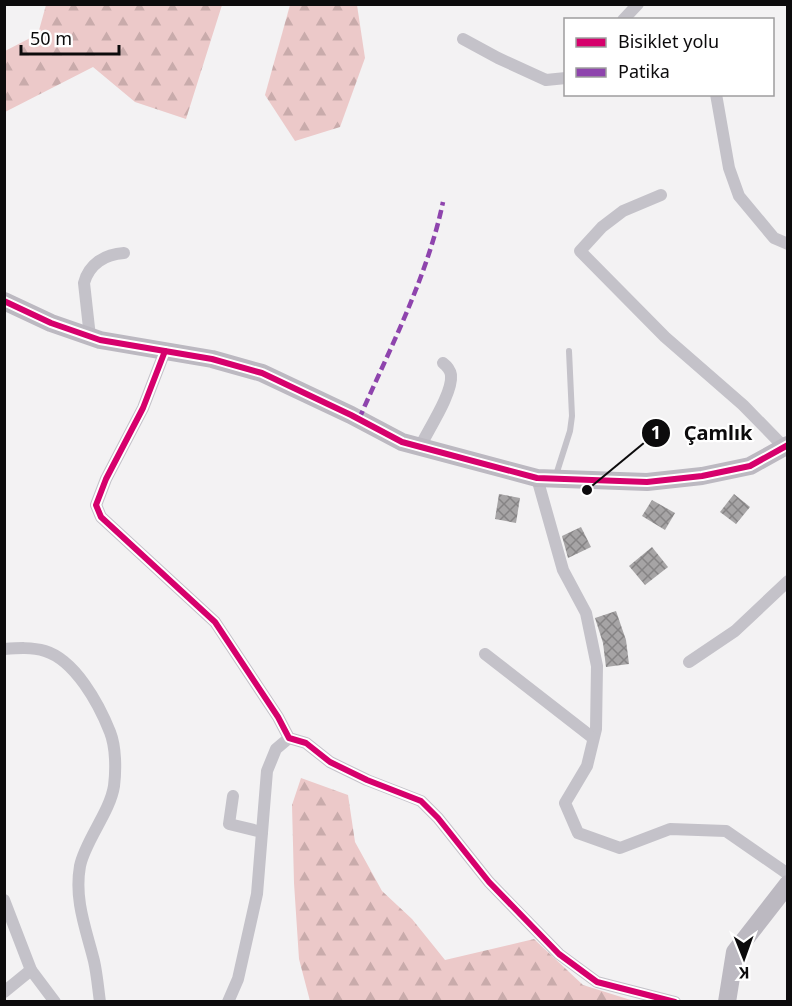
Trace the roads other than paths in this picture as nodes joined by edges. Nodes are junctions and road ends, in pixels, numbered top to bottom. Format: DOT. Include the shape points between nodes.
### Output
graph roads {
  1 [pos="638,4"];
  2 [pos="625,18"];
  3 [pos="463,39"];
  4 [pos="564,78"];
  5 [pos="716,96"];
  6 [pos="661,195"];
  7 [pos="788,244"];
  8 [pos="124,253"];
  9 [pos="4,301"];
  10 [pos="90,337"];
  11 [pos="165,351"];
  12 [pos="569,351"];
  13 [pos="443,363"];
  14 [pos="786,446"];
  15 [pos="420,447"];
  16 [pos="546,478"];
  17 [pos="788,581"];
  18 [pos="4,649"];
  19 [pos="484,654"];
  20 [pos="689,662"];
  21 [pos="289,738"];
  22 [pos="593,738"];
  23 [pos="233,796"];
  24 [pos="261,832"];
  25 [pos="788,874"];
  26 [pos="788,884"];
  27 [pos="4,900"];
  28 [pos="31,970"];
  29 [pos="4,992"];
  30 [pos="55,1002"];
  31 [pos="100,1002"];
  32 [pos="228,1002"];
  33 [pos="675,1002"];
  34 [pos="727,1002"];
  1 -- 2 [label="street"];
  3 -- 4 [label="street" via="546,80"];
  5 -- 7 [label="street" via="729,168 739,196 774,238"];
  6 -- 14 [label="street" via="623,211 580,251 664,337"];
  8 -- 10 [label="street" via="94,263 86,275"];
  9 -- 10 [label="street"];
  10 -- 11 [label="street"];
  11 -- 15 [label="street" via="262,373 402,442"];
  11 -- 21 [label="street" via="143,408 96,505 101,517 215,622"];
  12 -- 16 [label="lane" via="570,432"];
  13 -- 15 [label="street" via="449,368 450,388"];
  14 -- 16 [label="street" via="750,466 702,476 647,482"];
  15 -- 16 [label="street"];
  16 -- 22 [label="street" via="563,570 586,613 597,666"];
  17 -- 20 [label="street" via="735,631"];
  18 -- 31 [label="street" via="47,652 68,663 91,694 110,733 115,765 113,789 80,865 78,896"];
  19 -- 22 [label="street"];
  21 -- 24 [label="street" via="276,749 267,771"];
  21 -- 33 [label="street" via="306,743 330,762 367,780 422,801 489,882 559,954 597,982"];
  22 -- 25 [label="street" via="587,766 565,803 578,833 620,848 670,829 726,831"];
  23 -- 24 [label="street" via="229,824"];
  24 -- 32 [label="street" via="257,894 238,979"];
  26 -- 34 [label="street" via="735,952"];
  27 -- 28 [label="street"];
  28 -- 29 [label="street"];
  28 -- 30 [label="street"];
}
